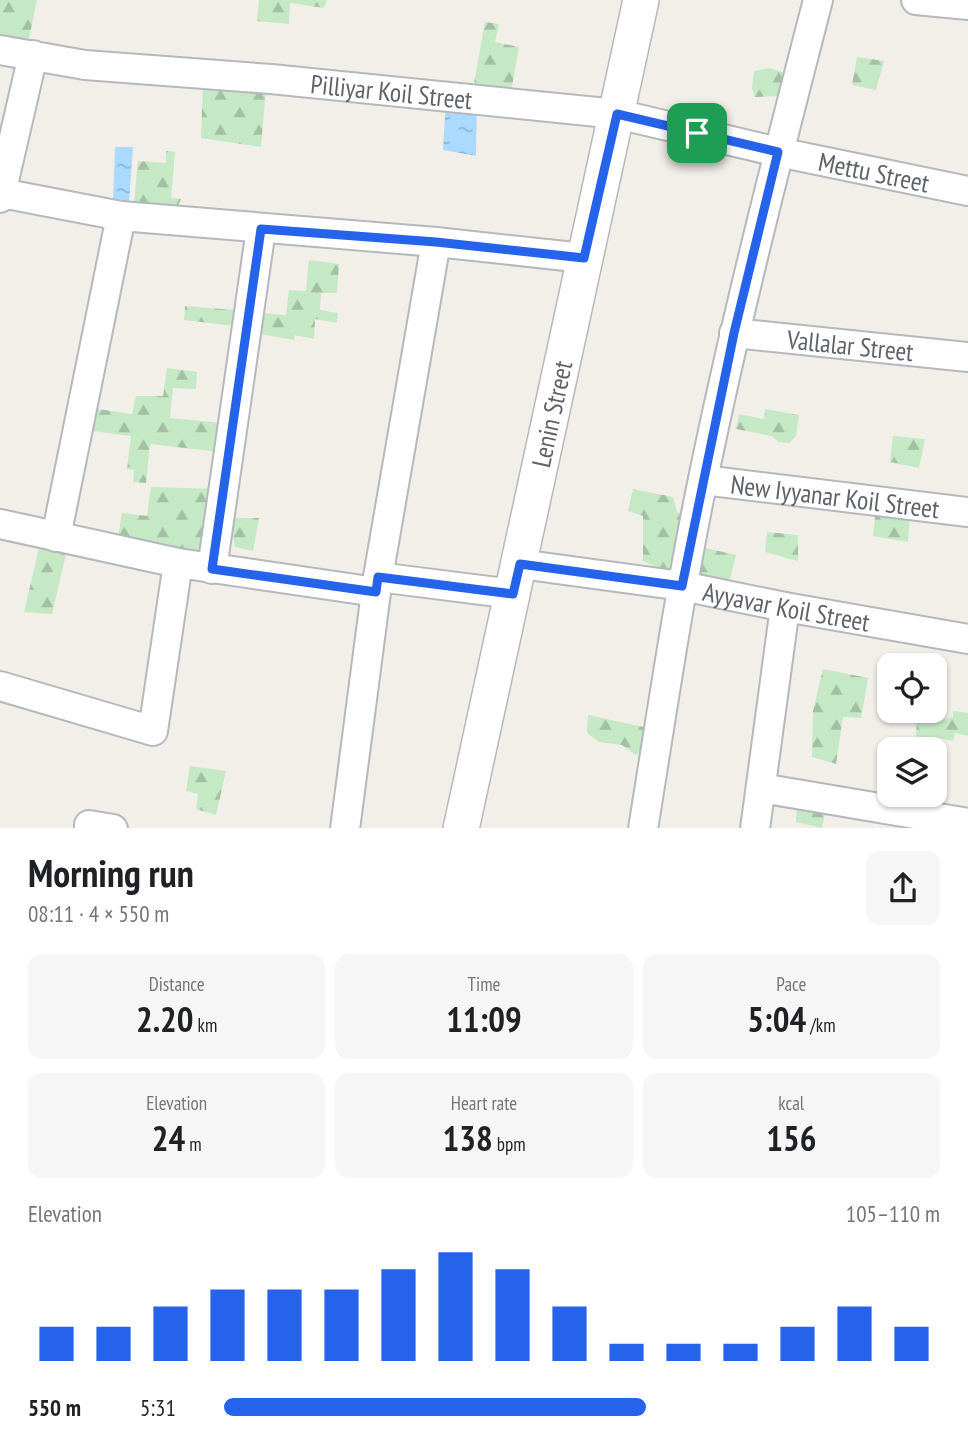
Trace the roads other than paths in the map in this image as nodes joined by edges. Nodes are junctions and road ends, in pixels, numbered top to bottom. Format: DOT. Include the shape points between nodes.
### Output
graph roads {
  1 [pos="641,0"];
  2 [pos="818,0"];
  3 [pos="916,0"];
  4 [pos="968,5"];
  5 [pos="0,50"];
  6 [pos="33,55"];
  7 [pos="617,114"];
  8 [pos="778,152"];
  9 [pos="968,191"];
  10 [pos="1,195"];
  11 [pos="121,216"];
  12 [pos="261,229"];
  13 [pos="436,242"];
  14 [pos="584,258"];
  15 [pos="734,333"];
  16 [pos="968,357"];
  17 [pos="703,480"];
  18 [pos="968,512"];
  19 [pos="0,524"];
  20 [pos="56,537"];
  21 [pos="178,563"];
  22 [pos="212,569"];
  23 [pos="517,579"];
  24 [pos="377,584"];
  25 [pos="682,586"];
  26 [pos="785,607"];
  27 [pos="968,639"];
  28 [pos="0,686"];
  29 [pos="761,788"];
  30 [pos="968,823"];
  31 [pos="89,828"];
  32 [pos="113,828"];
  33 [pos="345,828"];
  34 [pos="461,828"];
  35 [pos="643,828"];
  36 [pos="755,828"];
  1 -- 7 [label="street, Lenin Street"];
  2 -- 8 [label="street"];
  3 -- 4 [label="street"];
  5 -- 6 [label="street, Pilliyar Koil Street"];
  6 -- 7 [label="street, Pilliyar Koil Street" via="85,65"];
  6 -- 10 [label="street"];
  7 -- 8 [label="street, Pilliyar Koil Street"];
  7 -- 14 [label="street, Lenin Street"];
  8 -- 9 [label="street, Mettu Street"];
  8 -- 15 [label="street"];
  10 -- 11 [label="street"];
  11 -- 12 [label="street"];
  11 -- 20 [label="street"];
  12 -- 13 [label="street"];
  12 -- 22 [label="street"];
  13 -- 14 [label="street"];
  13 -- 24 [label="street"];
  14 -- 23 [label="street, Lenin Street"];
  15 -- 16 [label="street, Vallalar Street"];
  15 -- 17 [label="street"];
  17 -- 18 [label="street, New Iyyanar Koil Street"];
  17 -- 25 [label="street"];
  19 -- 20 [label="street, Ayyavar Koil Street"];
  20 -- 21 [label="street, Ayyavar Koil Street"];
  21 -- 22 [label="street, Ayyavar Koil Street"];
  21 -- 28 [label="street" via="153,731"];
  22 -- 24 [label="street, Ayyavar Koil Street"];
  23 -- 24 [label="street, Ayyavar Koil Street"];
  23 -- 25 [label="street, Ayyavar Koil Street"];
  23 -- 34 [label="street, Lenin Street"];
  24 -- 33 [label="street"];
  25 -- 26 [label="street, Ayyavar Koil Street"];
  25 -- 35 [label="street"];
  26 -- 27 [label="street, Ayyavar Koil Street"];
  26 -- 29 [label="street"];
  29 -- 30 [label="street"];
  29 -- 36 [label="street"];
  31 -- 32 [label="street"];
}
